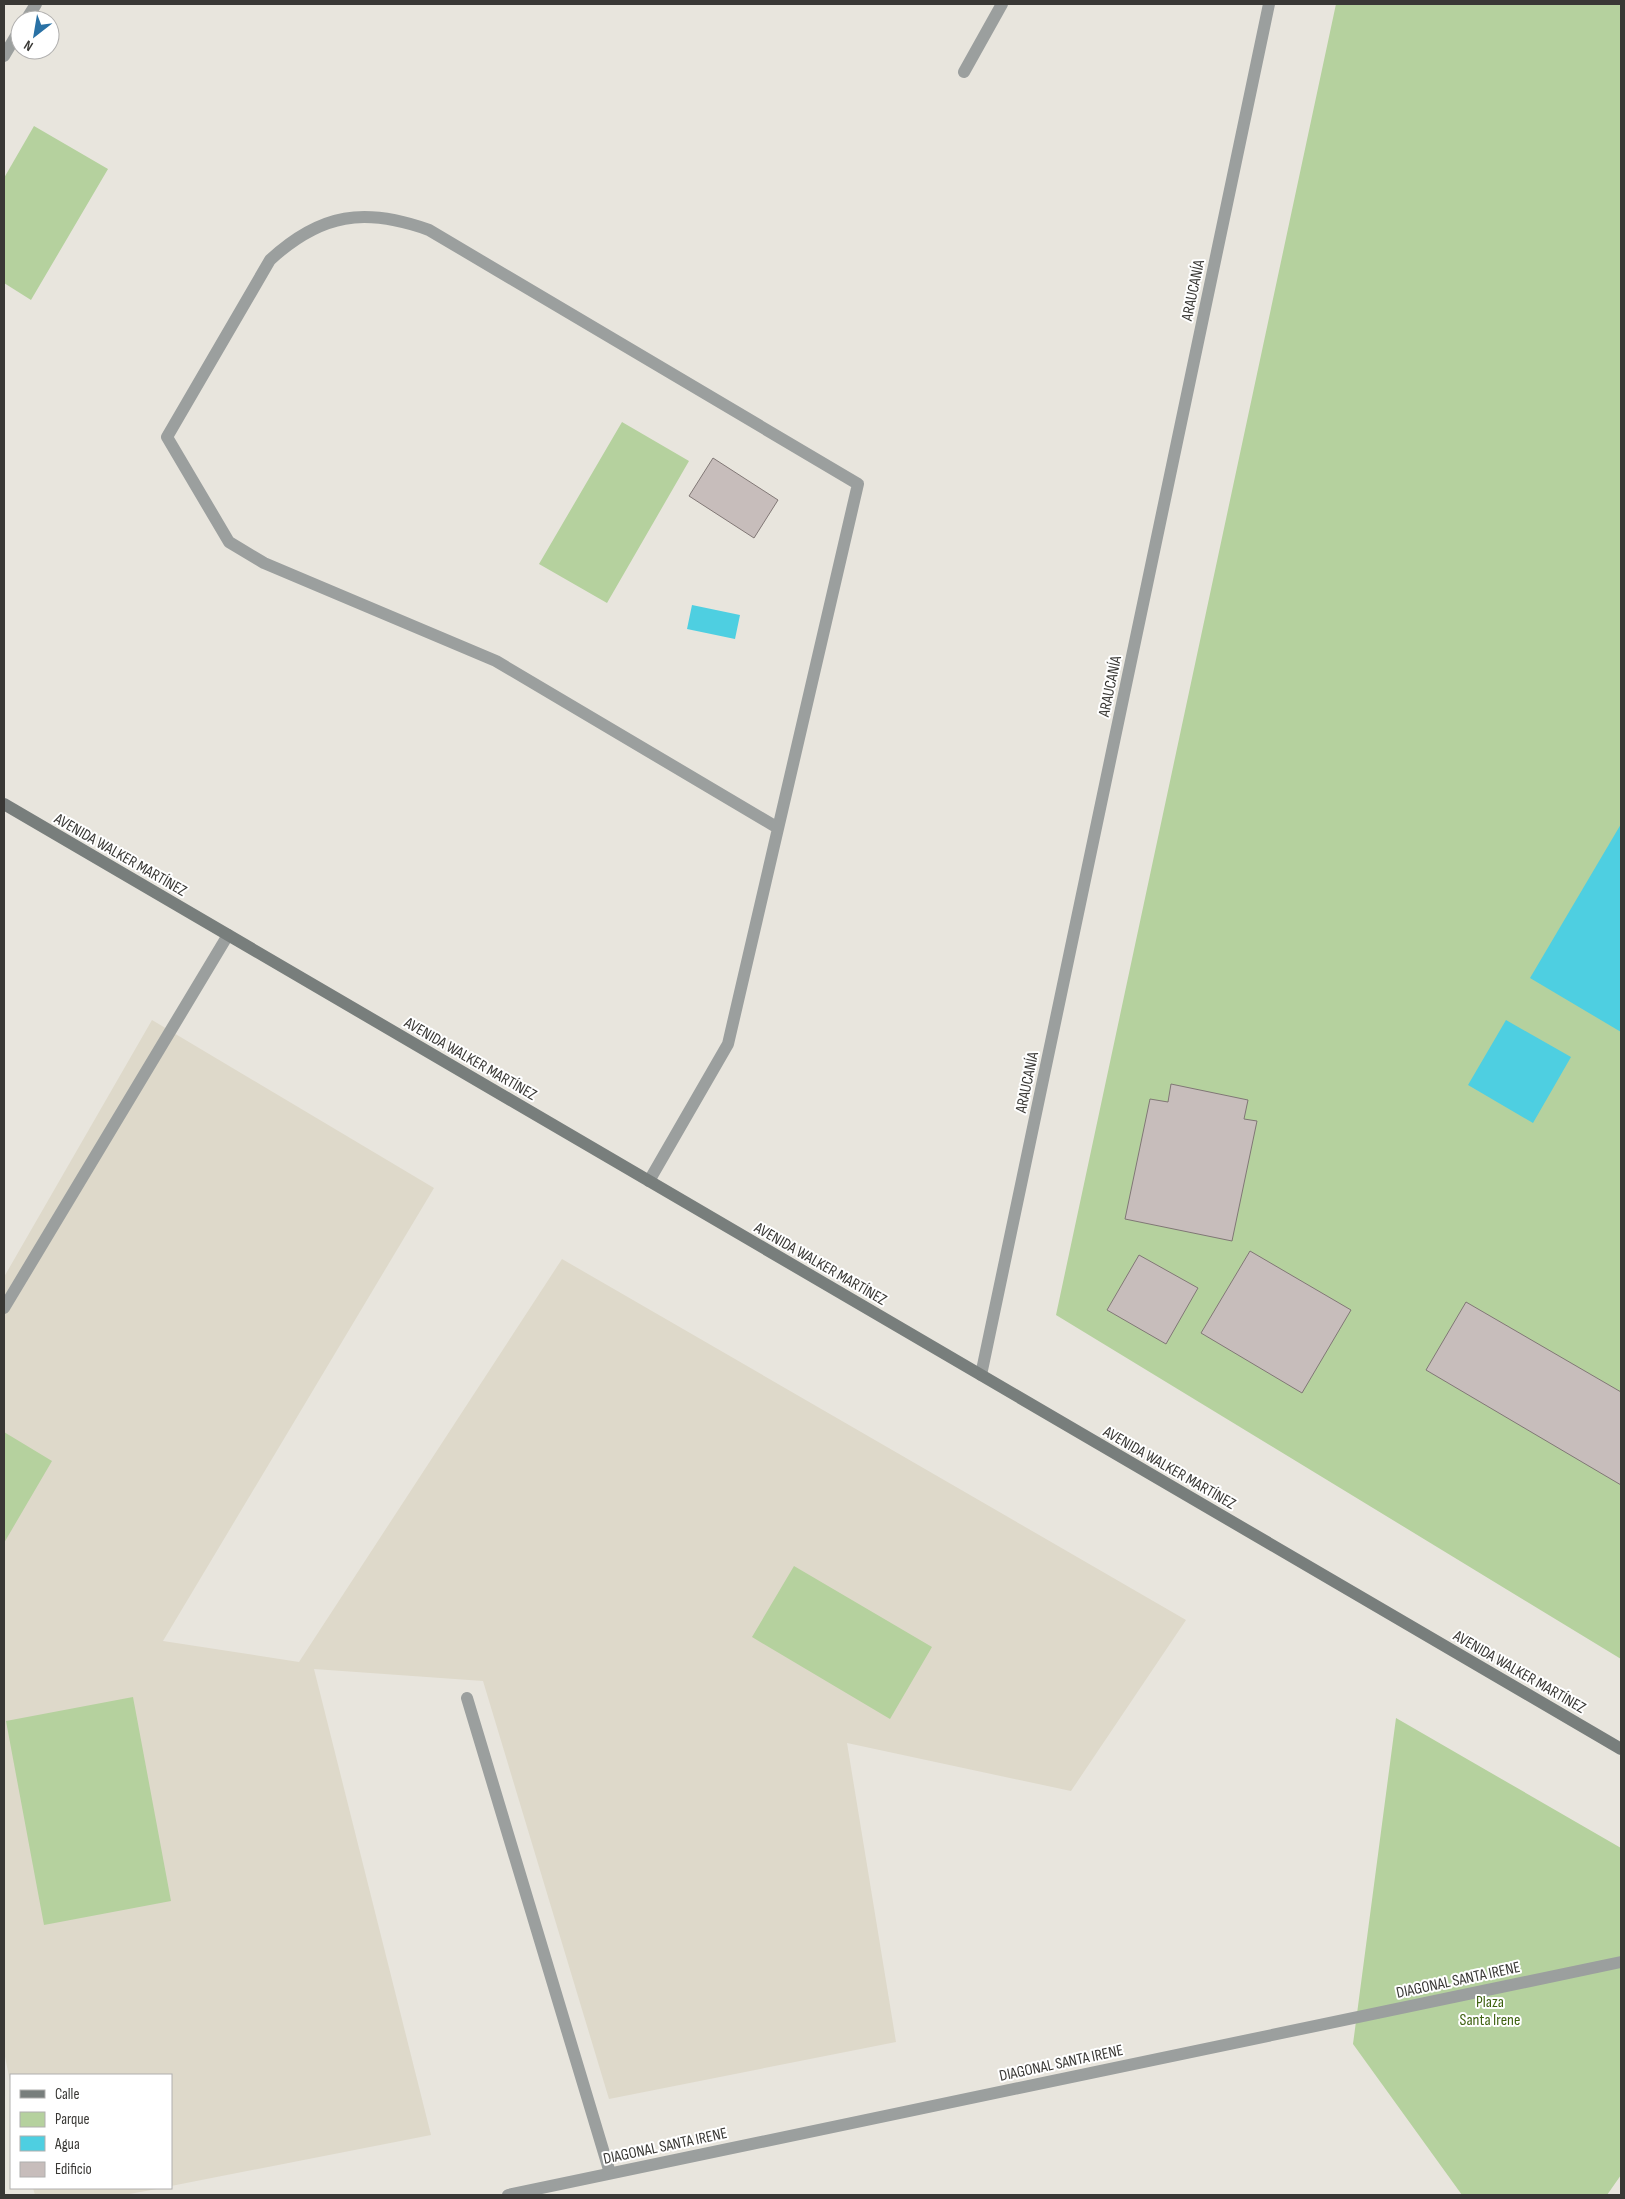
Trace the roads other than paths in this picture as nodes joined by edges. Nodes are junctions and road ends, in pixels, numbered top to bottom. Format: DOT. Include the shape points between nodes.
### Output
graph roads {
  1 [pos="1002,4"];
  2 [pos="1269,4"];
  3 [pos="964,72"];
  4 [pos="4,804"];
  5 [pos="778,828"];
  6 [pos="228,935"];
  7 [pos="649,1181"];
  8 [pos="4,1308"];
  9 [pos="981,1375"];
  10 [pos="466,1698"];
  11 [pos="1621,1749"];
  12 [pos="1621,1962"];
  13 [pos="610,2174"];
  14 [pos="508,2195"];
  1 -- 3 [label="street"];
  2 -- 9 [label="street, ARAUCANÍA"];
  4 -- 6 [label="main road, AVENIDA WALKER MARTÍNEZ"];
  5 -- 5 [label="street" via="858,484 429,230 402,220 374,216 345,218 318,226 292,240 270,260 168,437 229,542 264,563 496,661"];
  5 -- 7 [label="street" via="728,1044"];
  6 -- 7 [label="main road, AVENIDA WALKER MARTÍNEZ"];
  6 -- 8 [label="street"];
  7 -- 9 [label="main road, AVENIDA WALKER MARTÍNEZ"];
  9 -- 11 [label="main road, AVENIDA WALKER MARTÍNEZ"];
  10 -- 13 [label="street"];
  12 -- 13 [label="street, DIAGONAL SANTA IRENE"];
  13 -- 14 [label="street, DIAGONAL SANTA IRENE"];
}
